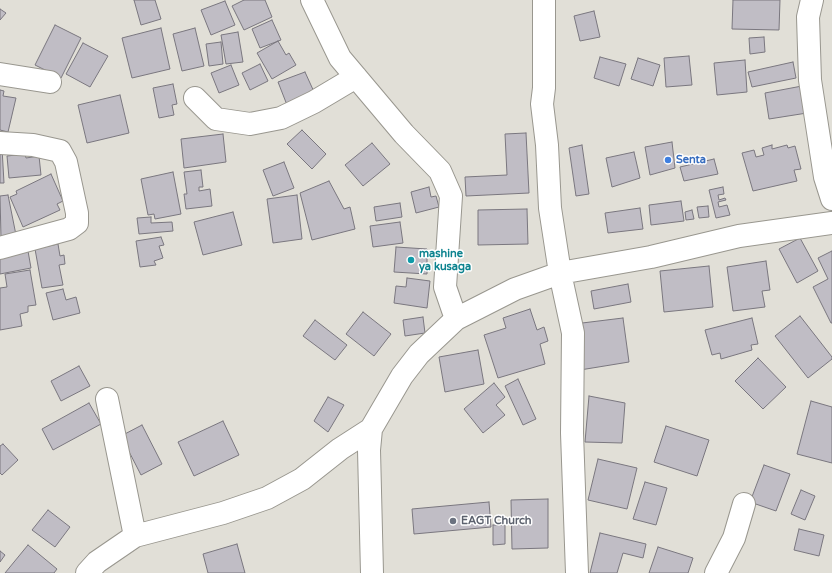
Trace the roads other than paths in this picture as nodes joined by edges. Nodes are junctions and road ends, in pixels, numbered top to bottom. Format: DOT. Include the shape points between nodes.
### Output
graph roads {
  1 [pos="312,0"];
  2 [pos="544,0"];
  3 [pos="812,0"];
  4 [pos="0,74"];
  5 [pos="356,77"];
  6 [pos="50,82"];
  7 [pos="195,98"];
  8 [pos="0,143"];
  9 [pos="832,199"];
  10 [pos="832,223"];
  11 [pos="0,248"];
  12 [pos="560,273"];
  13 [pos="456,319"];
  14 [pos="107,399"];
  15 [pos="371,429"];
  16 [pos="744,504"];
  17 [pos="135,536"];
  18 [pos="87,573"];
  19 [pos="372,573"];
  20 [pos="577,573"];
  21 [pos="716,573"];
  1 -- 5 [label="street" via="340,58"];
  2 -- 12 [label="street" via="542,104 550,208"];
  3 -- 9 [label="street" via="808,17 810,80 825,177"];
  4 -- 6 [label="street"];
  5 -- 7 [label="street" via="281,118 250,124 216,119"];
  5 -- 13 [label="street" via="404,134 440,171 451,196 445,287"];
  8 -- 11 [label="street" via="33,145 60,151 66,162 77,223 69,229"];
  10 -- 12 [label="street" via="740,236 651,257"];
  12 -- 13 [label="street" via="515,289"];
  12 -- 20 [label="street" via="573,333 572,433"];
  13 -- 15 [label="street" via="419,354 402,376"];
  14 -- 17 [label="street"];
  15 -- 17 [label="street" via="302,479 267,498 223,513"];
  15 -- 19 [label="street" via="369,450"];
  16 -- 21 [label="street" via="734,538"];
  17 -- 18 [label="street" via="97,562"];
}
